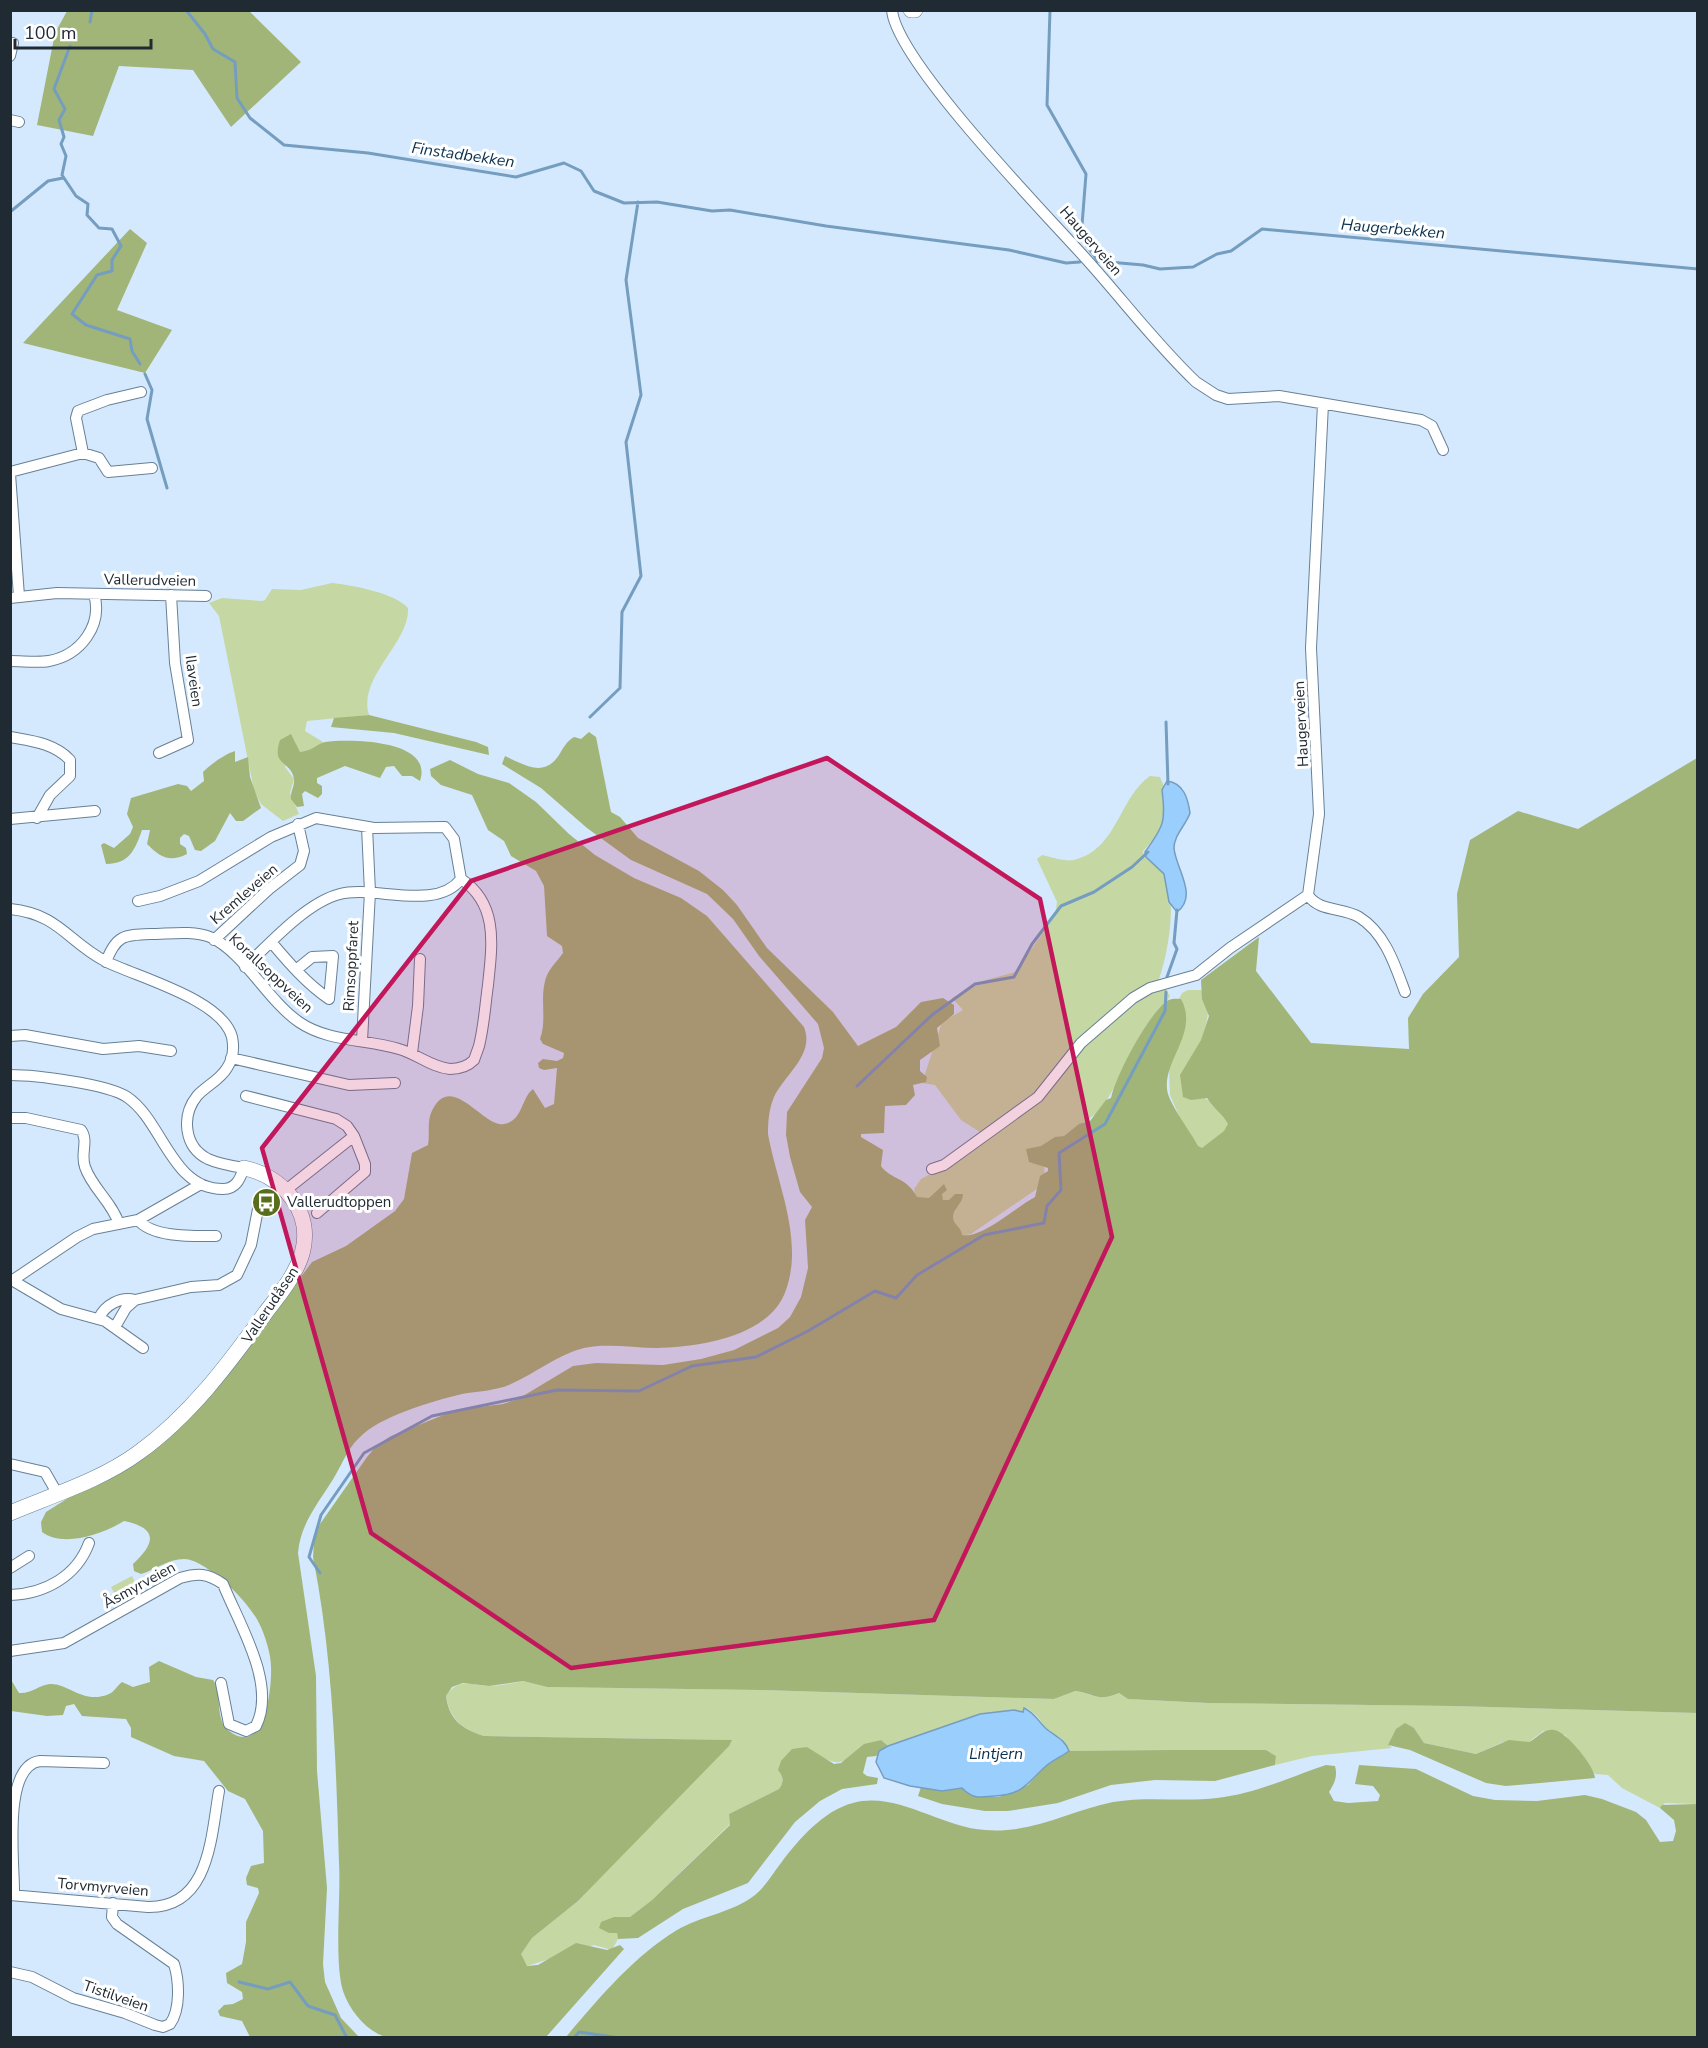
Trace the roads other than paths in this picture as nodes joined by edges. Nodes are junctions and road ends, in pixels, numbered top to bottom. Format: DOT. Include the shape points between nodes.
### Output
graph roads {
  1 [pos="892,10"];
  2 [pos="13,43"];
  3 [pos="10,56"];
  4 [pos="141,392"];
  5 [pos="1323,404"];
  6 [pos="1443,450"];
  7 [pos="83,453"];
  8 [pos="152,468"];
  9 [pos="10,473"];
  10 [pos="94,594"];
  11 [pos="171,595"];
  12 [pos="206,596"];
  13 [pos="15,597"];
  14 [pos="10,661"];
  15 [pos="10,737"];
  16 [pos="159,753"];
  17 [pos="95,811"];
  18 [pos="37,818"];
  19 [pos="10,819"];
  20 [pos="298,824"];
  21 [pos="367,827"];
  22 [pos="461,879"];
  23 [pos="370,892"];
  24 [pos="1308,895"];
  25 [pos="138,900"];
  26 [pos="10,909"];
  27 [pos="214,940"];
  28 [pos="272,942"];
  29 [pos="420,959"];
  30 [pos="106,962"];
  31 [pos="245,967"];
  32 [pos="296,970"];
  33 [pos="1405,992"];
  34 [pos="10,1036"];
  35 [pos="362,1041"];
  36 [pos="171,1051"];
  37 [pos="412,1053"];
  38 [pos="231,1058"];
  39 [pos="10,1075"];
  40 [pos="395,1083"];
  41 [pos="246,1096"];
  42 [pos="10,1118"];
  43 [pos="354,1136"];
  44 [pos="244,1168"];
  45 [pos="932,1169"];
  46 [pos="201,1184"];
  47 [pos="286,1190"];
  48 [pos="260,1199"];
  49 [pos="317,1213"];
  50 [pos="138,1220"];
  51 [pos="119,1224"];
  52 [pos="216,1236"];
  53 [pos="12,1279"];
  54 [pos="135,1300"];
  55 [pos="99,1318"];
  56 [pos="115,1327"];
  57 [pos="143,1347"];
  58 [pos="10,1464"];
  59 [pos="57,1493"];
  60 [pos="10,1513"];
  61 [pos="89,1543"];
  62 [pos="29,1556"];
  63 [pos="10,1568"];
  64 [pos="10,1595"];
  65 [pos="10,1651"];
  66 [pos="221,1683"];
  67 [pos="104,1763"];
  68 [pos="219,1791"];
  69 [pos="12,1895"];
  70 [pos="112,1903"];
  71 [pos="10,1972"];
  1 -- 5 [label="street, Haugerveien" via="899,34 943,97 1196,382 1228,399 1279,396"];
  2 -- 3 [label="street"];
  4 -- 7 [label="street" via="78,411"];
  5 -- 6 [label="street, Haugerveien" via="1421,420 1432,426"];
  5 -- 24 [label="street, Haugerveien" via="1311,648 1319,814"];
  7 -- 8 [label="street" via="99,458 108,472"];
  7 -- 9 [label="street"];
  9 -- 13 [label="street"];
  10 -- 11 [label="street, Vallerudveien"];
  10 -- 13 [label="street, Vallerudveien"];
  10 -- 14 [label="street, Vallerudveien" via="94,628 78,645 52,660"];
  11 -- 12 [label="street, Vallerudveien"];
  11 -- 16 [label="street, Ilaveien" via="175,663 188,740"];
  15 -- 18 [label="street" via="50,746 70,760 70,776 50,795"];
  17 -- 18 [label="street"];
  18 -- 19 [label="street"];
  20 -- 21 [label="street, Kremleveien" via="323,818"];
  20 -- 25 [label="street, Kremleveien" via="199,881"];
  20 -- 27 [label="street, Kremleveien" via="304,851 300,865"];
  21 -- 22 [label="street, Kremleveien" via="446,827 454,839"];
  21 -- 23 [label="street, Rimsoppfaret"];
  22 -- 23 [label="street" via="447,890 425,895"];
  22 -- 37 [label="street, Korallsoppveien" via="482,901 492,928 479,1046 474,1060 459,1069 433,1065"];
  23 -- 28 [label="street" via="331,897"];
  23 -- 35 [label="street, Rimsoppfaret"];
  24 -- 33 [label="street" via="1319,905 1358,916 1373,930 1393,959"];
  24 -- 45 [label="street" via="1196,975 1150,988 1133,998 1082,1043 1038,1097 944,1165"];
  26 -- 30 [label="street" via="46,918"];
  27 -- 30 [label="street, Kremleveien" via="178,934 125,936 115,942"];
  27 -- 31 [label="street, Korallsoppveien"];
  28 -- 31 [label="street"];
  28 -- 32 [label="street"];
  29 -- 37 [label="street"];
  30 -- 38 [label="street" via="167,986 219,1018 230,1033"];
  31 -- 35 [label="street, Korallsoppveien" via="302,1024 329,1035"];
  34 -- 36 [label="street" via="25,1035 103,1049 139,1046"];
  35 -- 37 [label="street, Korallsoppveien"];
  38 -- 40 [label="street" via="349,1085"];
  38 -- 44 [label="street, Vallerudåsen" via="224,1073 194,1101 187,1127 192,1144 202,1155"];
  39 -- 46 [label="street" via="48,1078 126,1095 141,1109 182,1168"];
  41 -- 43 [label="street" via="336,1119"];
  42 -- 51 [label="street" via="81,1130 85,1137 86,1170"];
  43 -- 47 [label="street"];
  43 -- 49 [label="street" via="365,1172"];
  44 -- 46 [label="street" via="231,1187"];
  44 -- 47 [label="street, Vallerudåsen" via="267,1175"];
  46 -- 50 [label="street"];
  47 -- 59 [label="street, Vallerudåsen" via="303,1217 303,1252 290,1280 237,1353 146,1448 104,1473"];
  48 -- 54 [label="street" via="248,1256 230,1280"];
  50 -- 51 [label="street"];
  50 -- 52 [label="street" via="145,1228 159,1231"];
  51 -- 53 [label="street" via="76,1237"];
  53 -- 55 [label="street" via="61,1309"];
  54 -- 55 [label="street" via="120,1300"];
  54 -- 56 [label="street"];
  55 -- 56 [label="street"];
  56 -- 57 [label="street"];
  58 -- 59 [label="street" via="45,1472"];
  59 -- 60 [label="street, Vallerudåsen"];
  61 -- 64 [label="street" via="75,1568 60,1580 33,1592"];
  62 -- 63 [label="street"];
  65 -- 66 [label="street, Åsmyrveien" via="64,1643 180,1578 197,1573 223,1584 259,1675 263,1704 256,1726 246,1731 229,1724"];
  67 -- 69 [label="street" via="40,1761 24,1771 13,1823"];
  68 -- 70 [label="street, Torvmyrveien" via="204,1867 188,1892 166,1906"];
  69 -- 70 [label="street, Torvmyrveien"];
  70 -- 71 [label="street, Tistilveien" via="112,1917 117,1924 174,1964 177,1991 170,2024 155,2025"];
}
